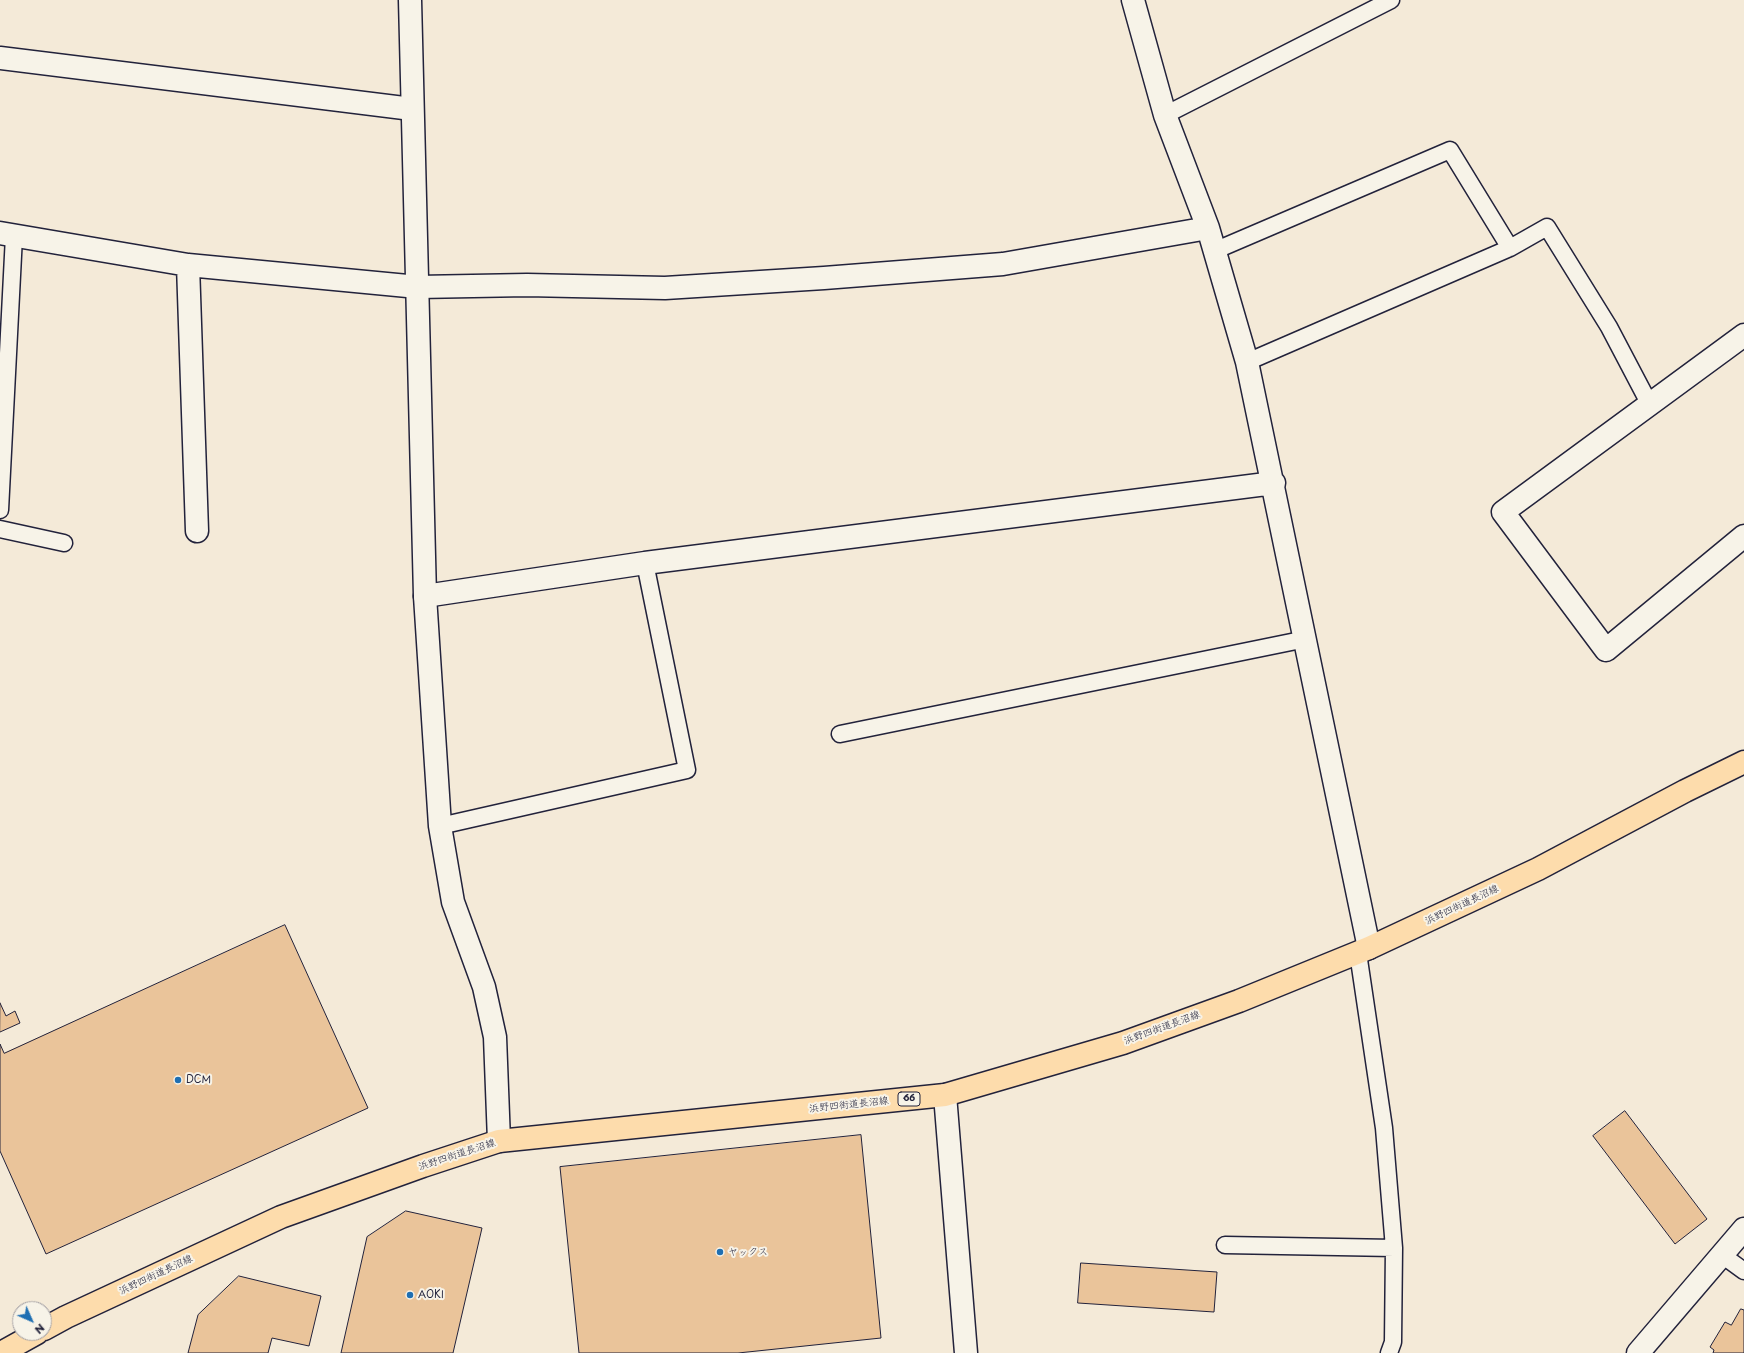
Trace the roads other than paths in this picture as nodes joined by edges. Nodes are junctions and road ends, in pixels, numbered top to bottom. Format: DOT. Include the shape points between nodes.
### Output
graph roads {
  1 [pos="410,0"];
  2 [pos="1133,0"];
  3 [pos="1391,0"];
  4 [pos="0,58"];
  5 [pos="412,109"];
  6 [pos="1165,115"];
  7 [pos="1208,228"];
  8 [pos="7,234"];
  9 [pos="1510,248"];
  10 [pos="1214,251"];
  11 [pos="188,265"];
  12 [pos="418,287"];
  13 [pos="1744,336"];
  14 [pos="1247,362"];
  15 [pos="1650,405"];
  16 [pos="1274,483"];
  17 [pos="0,510"];
  18 [pos="0,529"];
  19 [pos="197,531"];
  20 [pos="1744,536"];
  21 [pos="64,543"];
  22 [pos="645,563"];
  23 [pos="425,596"];
  24 [pos="1306,639"];
  25 [pos="840,734"];
  26 [pos="1744,762"];
  27 [pos="440,826"];
  28 [pos="1364,951"];
  29 [pos="945,1095"];
  30 [pos="499,1141"];
  31 [pos="1744,1229"];
  32 [pos="1224,1245"];
  33 [pos="1394,1248"];
  34 [pos="1722,1255"];
  35 [pos="1744,1270"];
  36 [pos="52,1324"];
  37 [pos="23,1341"];
  38 [pos="1,1353"];
  39 [pos="966,1353"];
  40 [pos="1390,1353"];
  41 [pos="1638,1353"];
  1 -- 5 [label="street"];
  2 -- 6 [label="street"];
  3 -- 6 [label="lane"];
  4 -- 5 [label="street"];
  5 -- 12 [label="street"];
  6 -- 7 [label="street"];
  7 -- 10 [label="street"];
  7 -- 12 [label="street" via="1003,264 824,278 665,288 527,285"];
  8 -- 11 [label="street"];
  8 -- 17 [label="lane"];
  9 -- 10 [label="lane" via="1450,150"];
  9 -- 14 [label="lane"];
  9 -- 15 [label="lane" via="1547,227 1609,327"];
  10 -- 14 [label="street"];
  11 -- 12 [label="street"];
  11 -- 19 [label="street"];
  12 -- 23 [label="street"];
  13 -- 15 [label="street"];
  14 -- 16 [label="street"];
  15 -- 20 [label="street" via="1503,512 1606,650"];
  16 -- 22 [label="street"];
  16 -- 24 [label="street"];
  18 -- 21 [label="lane"];
  22 -- 23 [label="street"];
  22 -- 27 [label="lane" via="687,770"];
  23 -- 27 [label="street"];
  24 -- 25 [label="lane"];
  24 -- 28 [label="street"];
  26 -- 28 [label="main road, 浜野四街道長沼線 / 66" via="1538,869"];
  27 -- 30 [label="street" via="453,902 484,987 495,1037"];
  28 -- 29 [label="main road, 浜野四街道長沼線 / 66" via="1239,1001 1123,1042"];
  28 -- 33 [label="lane" via="1384,1128"];
  29 -- 30 [label="main road, 浜野四街道長沼線 / 66"];
  29 -- 39 [label="street"];
  30 -- 36 [label="main road, 浜野四街道長沼線 / 66" via="281,1217"];
  31 -- 34 [label="street"];
  32 -- 33 [label="lane"];
  33 -- 40 [label="lane" via="1393,1342"];
  34 -- 35 [label="lane"];
  34 -- 41 [label="street"];
  37 -- 38 [label="main road"];
}
